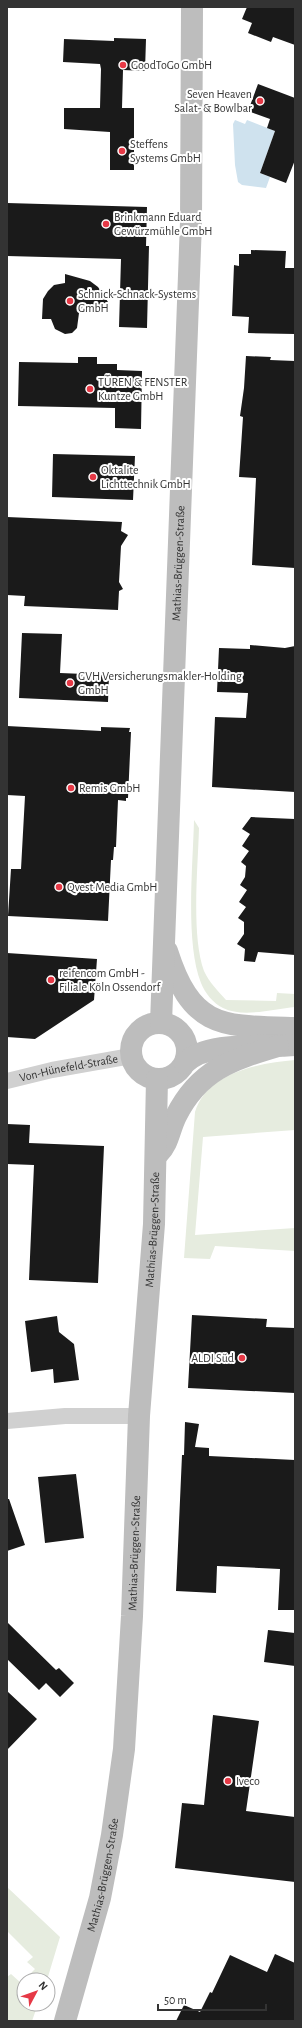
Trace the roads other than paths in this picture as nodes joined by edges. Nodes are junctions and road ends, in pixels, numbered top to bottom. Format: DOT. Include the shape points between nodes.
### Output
graph roads {
  1 [pos="192,7"];
  2 [pos="164,936"];
  3 [pos="160,1023"];
  4 [pos="295,1028"];
  5 [pos="181,1033"];
  6 [pos="286,1046"];
  7 [pos="131,1056"];
  8 [pos="185,1063"];
  9 [pos="157,1079"];
  10 [pos="7,1081"];
  11 [pos="156,1157"];
  12 [pos="139,1416"];
  13 [pos="7,1421"];
  14 [pos="65,2021"];
  1 -- 2 [label="street, Mathias-Brüggen-Straße" via="191,228"];
  2 -- 3 [label="street, Mathias-Brüggen-Straße"];
  2 -- 4 [label="street" via="170,962 180,985 189,1000 204,1014 228,1023 254,1027"];
  3 -- 5 [label="street" via="168,1024"];
  3 -- 7 [label="street" via="145,1026 138,1031 131,1045"];
  4 -- 5 [label="street" via="201,1036"];
  5 -- 8 [label="street" via="186,1042"];
  6 -- 8 [label="street" via="259,1045 211,1050 191,1057"];
  6 -- 11 [label="street" via="232,1060 207,1076 182,1106 171,1126 164,1148"];
  7 -- 9 [label="street" via="138,1070 148,1077"];
  7 -- 10 [label="street, Von-Hünefeld-Straße"];
  8 -- 9 [label="street" via="178,1072 168,1078"];
  9 -- 11 [label="street, Mathias-Brüggen-Straße"];
  11 -- 12 [label="street, Mathias-Brüggen-Straße" via="154,1224"];
  12 -- 13 [label="street" via="65,1416"];
  12 -- 14 [label="street, Mathias-Brüggen-Straße" via="132,1616 124,1749 100,1898"];
}
